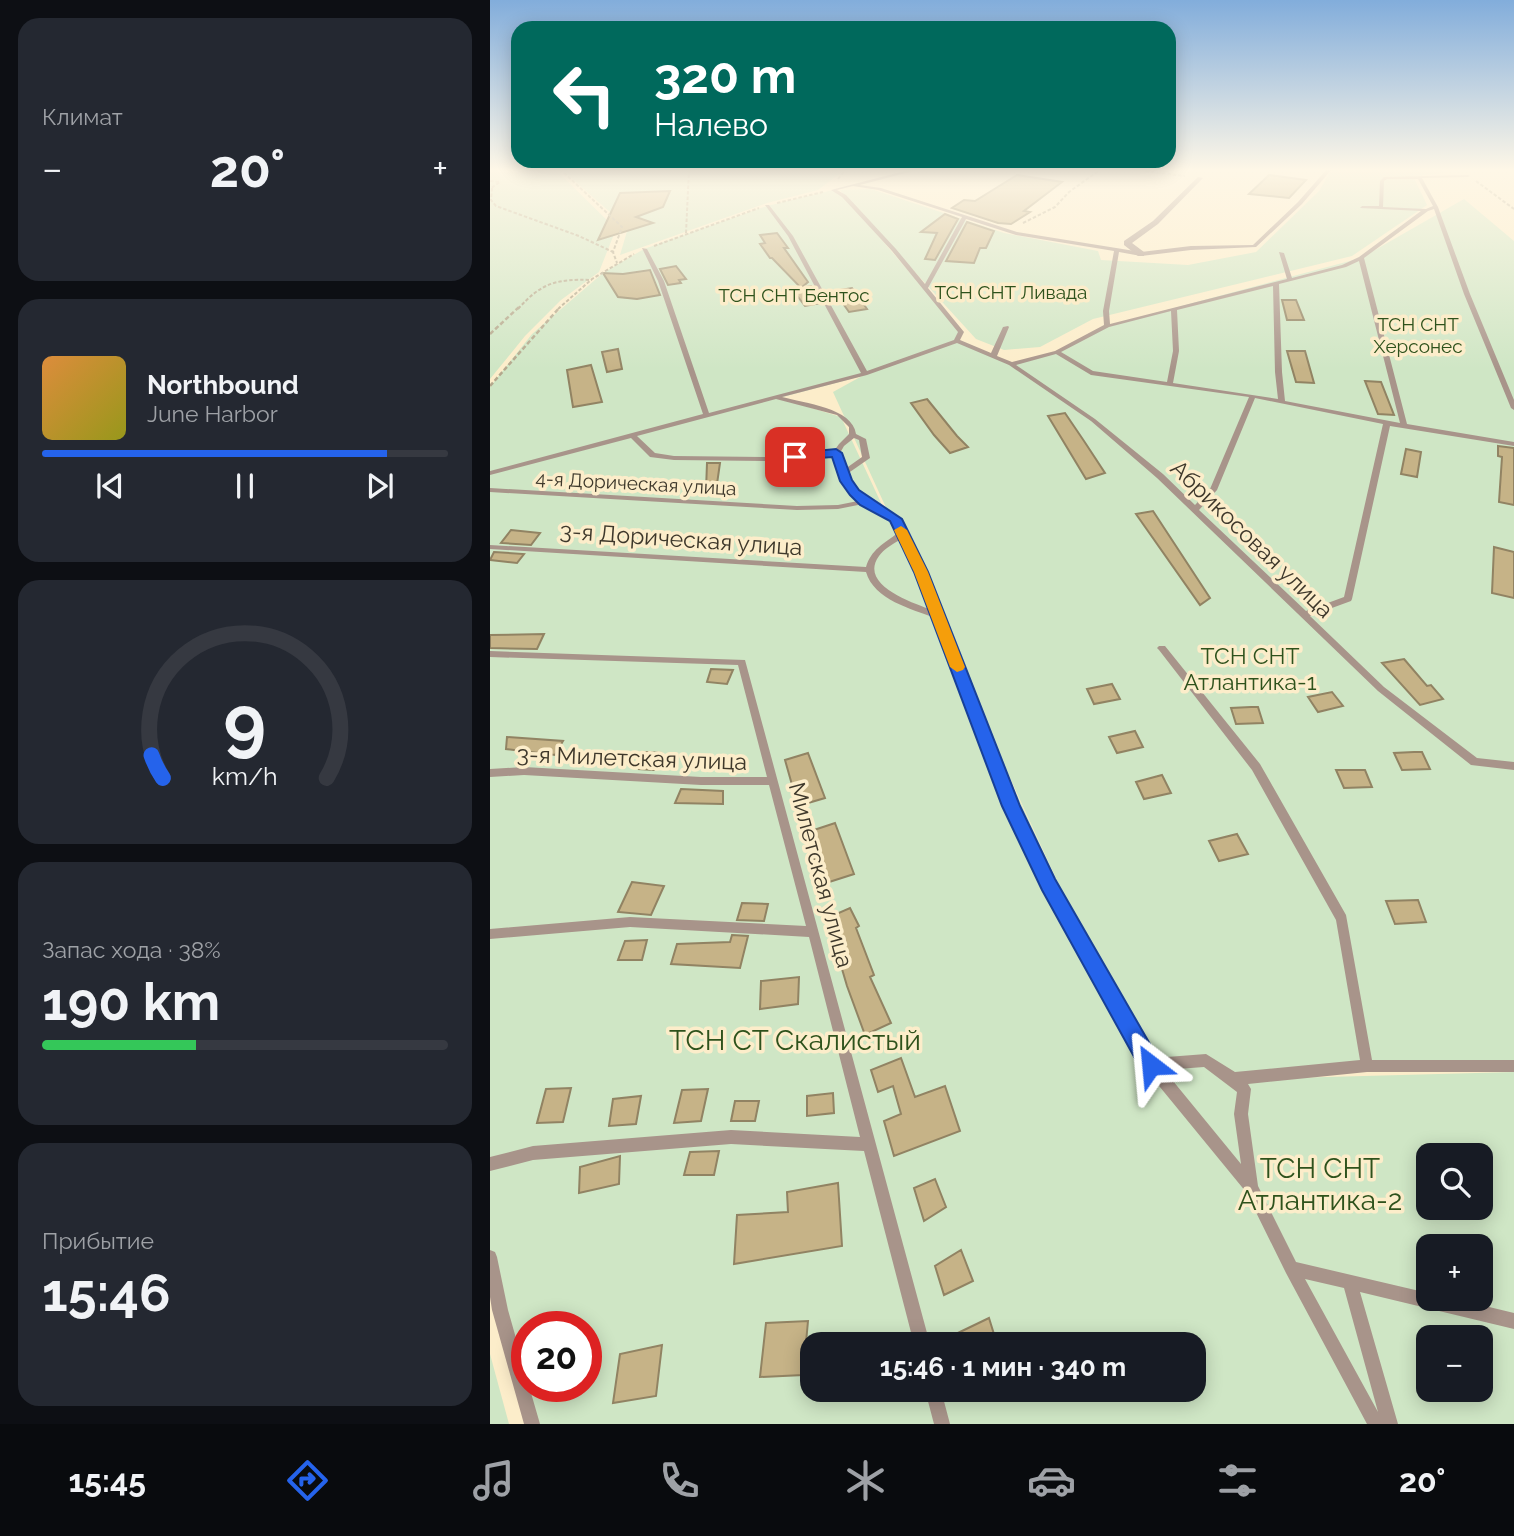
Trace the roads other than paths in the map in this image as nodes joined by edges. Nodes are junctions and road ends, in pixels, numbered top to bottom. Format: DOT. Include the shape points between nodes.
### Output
graph roads {
  1 [pos="790,235"];
  2 [pos="879,235"];
  3 [pos="954,235"];
  4 [pos="1031,235"];
  5 [pos="1142,235"];
  6 [pos="1265,235"];
  7 [pos="1392,235"];
  8 [pos="1446,235"];
  9 [pos="644,250"];
  10 [pos="1117,250"];
  11 [pos="1281,253"];
  12 [pos="1141,254"];
  13 [pos="1362,258"];
  14 [pos="1290,280"];
  15 [pos="1276,284"];
  16 [pos="925,288"];
  17 [pos="1174,309"];
  18 [pos="1107,326"];
  19 [pos="1006,327"];
  20 [pos="957,341"];
  21 [pos="1057,352"];
  22 [pos="993,357"];
  23 [pos="1011,364"];
  24 [pos="865,374"];
  25 [pos="1170,384"];
  26 [pos="1253,396"];
  27 [pos="776,397"];
  28 [pos="1282,401"];
  29 [pos="1514,408"];
  30 [pos="706,414"];
  31 [pos="1387,423"];
  32 [pos="1404,425"];
  33 [pos="632,435"];
  34 [pos="853,435"];
  35 [pos="1514,444"];
  36 [pos="836,453"];
  37 [pos="490,473"];
  38 [pos="844,473"];
  39 [pos="490,490"];
  40 [pos="864,502"];
  41 [pos="1195,510"];
  42 [pos="902,534"];
  43 [pos="490,547"];
  44 [pos="870,570"];
  45 [pos="1304,615"];
  46 [pos="939,616"];
  47 [pos="1162,648"];
  48 [pos="490,654"];
  49 [pos="1514,766"];
  50 [pos="490,774"];
  51 [pos="773,781"];
  52 [pos="811,932"];
  53 [pos="490,934"];
  54 [pos="1151,1065"];
  55 [pos="1367,1066"];
  56 [pos="1514,1066"];
  57 [pos="1233,1079"];
  58 [pos="870,1144"];
  59 [pos="490,1164"];
  60 [pos="1251,1187"];
  61 [pos="490,1257"];
  62 [pos="1291,1268"];
  63 [pos="1350,1283"];
  64 [pos="495,1313"];
  65 [pos="1514,1321"];
  66 [pos="919,1332"];
  67 [pos="936,1402"];
  68 [pos="532,1424"];
  69 [pos="942,1424"];
  70 [pos="1376,1424"];
  71 [pos="1390,1424"];
  1 -- 24 [label="lane"];
  2 -- 16 [label="lane"];
  3 -- 16 [label="lane"];
  4 -- 10 [label="lane"];
  5 -- 12 [label="street" via="1127,243"];
  6 -- 12 [label="lane" via="1254,246"];
  7 -- 13 [label="lane"];
  8 -- 29 [label="lane"];
  9 -- 30 [label="lane" via="661,281"];
  10 -- 12 [label="lane"];
  10 -- 18 [label="lane"];
  11 -- 14 [label="lane"];
  13 -- 14 [label="lane"];
  13 -- 32 [label="lane"];
  14 -- 15 [label="lane"];
  15 -- 17 [label="lane"];
  15 -- 28 [label="lane" via="1276,369"];
  16 -- 20 [label="lane" via="961,332"];
  17 -- 18 [label="lane"];
  17 -- 25 [label="lane" via="1176,351"];
  18 -- 21 [label="lane"];
  19 -- 22 [label="lane"];
  20 -- 22 [label="lane, Абрикосовая улица"];
  20 -- 24 [label="lane"];
  21 -- 23 [label="lane"];
  21 -- 25 [label="lane" via="1091,373"];
  22 -- 23 [label="lane, Абрикосовая улица"];
  23 -- 41 [label="lane, Абрикосовая улица" via="1093,420"];
  24 -- 27 [label="lane"];
  25 -- 26 [label="lane"];
  26 -- 28 [label="lane"];
  26 -- 41 [label="lane" via="1213,489"];
  27 -- 30 [label="lane"];
  27 -- 34 [label="lane" via="839,414 852,426"];
  28 -- 31 [label="lane"];
  30 -- 33 [label="lane"];
  31 -- 32 [label="lane"];
  31 -- 45 [label="lane" via="1348,599"];
  32 -- 35 [label="lane"];
  33 -- 36 [label="lane" via="653,456 674,458"];
  33 -- 37 [label="lane"];
  34 -- 36 [label="lane"];
  34 -- 38 [label="lane" via="862,439 866,458"];
  36 -- 38 [label="lane"];
  38 -- 40 [label="lane"];
  39 -- 40 [label="lane, 4-я Дорическая улица" via="797,508"];
  40 -- 42 [label="lane" via="896,519"];
  41 -- 45 [label="lane, Абрикосовая улица"];
  42 -- 44 [label="lane" via="873,558"];
  42 -- 46 [label="lane"];
  43 -- 44 [label="lane, 3-я Дорическая улица"];
  44 -- 46 [label="lane" via="881,590"];
  45 -- 49 [label="lane, Абрикосовая улица" via="1381,689 1475,762"];
  46 -- 54 [label="lane" via="1011,806 1049,884"];
  47 -- 55 [label="lane" via="1256,767 1342,919"];
  48 -- 51 [label="lane, Милетская улица" via="742,662"];
  50 -- 51 [label="lane, 3-я Милетская улица" via="524,771"];
  51 -- 52 [label="lane, Милетская улица"];
  52 -- 53 [label="lane" via="630,922"];
  52 -- 58 [label="lane, Милетская улица"];
  54 -- 57 [label="lane" via="1206,1060"];
  54 -- 60 [label="lane"];
  55 -- 56 [label="lane"];
  55 -- 57 [label="lane"];
  57 -- 60 [label="lane" via="1244,1088 1241,1114"];
  58 -- 59 [label="lane" via="731,1137 533,1153"];
  58 -- 66 [label="lane, Милетская улица"];
  60 -- 62 [label="lane"];
  61 -- 64 [label="lane"];
  62 -- 63 [label="lane"];
  62 -- 70 [label="lane"];
  63 -- 65 [label="lane"];
  63 -- 71 [label="lane"];
  64 -- 68 [label="lane"];
  67 -- 69 [label="lane"];
}
